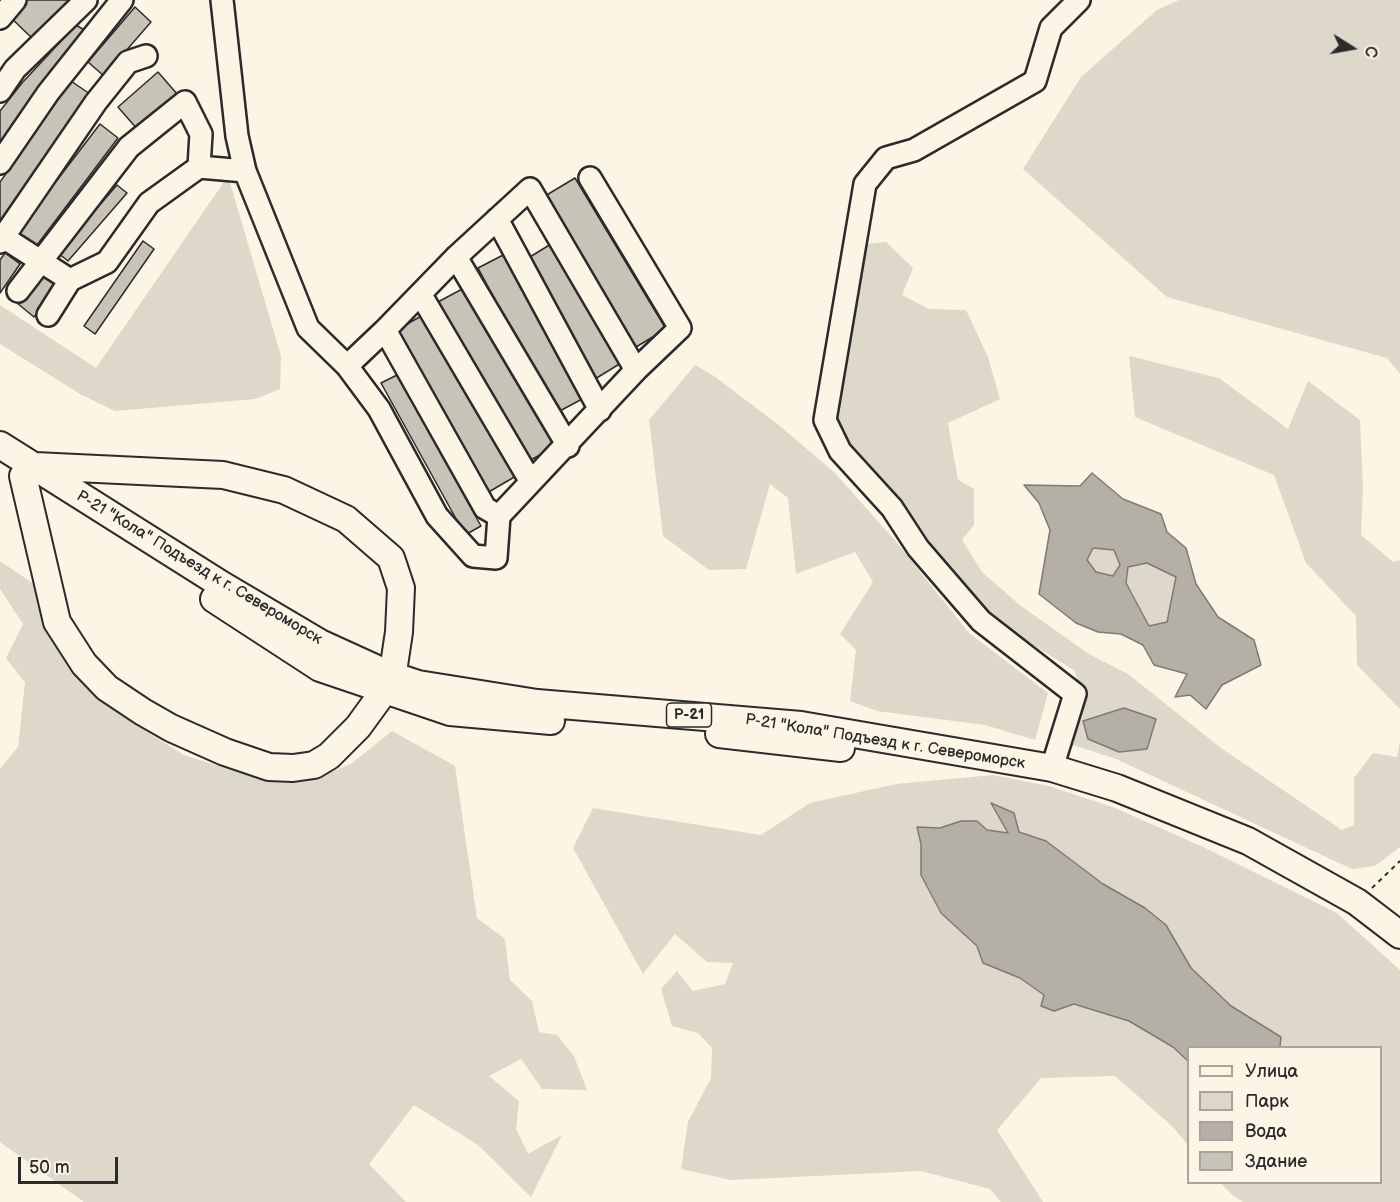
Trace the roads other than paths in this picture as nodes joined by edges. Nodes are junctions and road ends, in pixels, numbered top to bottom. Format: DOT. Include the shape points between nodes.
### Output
graph roads {
  1 [pos="87,0"];
  2 [pos="122,0"];
  3 [pos="222,0"];
  4 [pos="1079,0"];
  5 [pos="146,56"];
  6 [pos="0,91"];
  7 [pos="0,163"];
  8 [pos="199,167"];
  9 [pos="245,171"];
  10 [pos="590,178"];
  11 [pos="497,219"];
  12 [pos="1,238"];
  13 [pos="456,257"];
  14 [pos="43,261"];
  15 [pos="70,280"];
  16 [pos="18,291"];
  17 [pos="421,295"];
  18 [pos="48,315"];
  19 [pos="385,330"];
  20 [pos="347,366"];
  21 [pos="636,370"];
  22 [pos="600,410"];
  23 [pos="0,445"];
  24 [pos="568,446"];
  25 [pos="0,460"];
  26 [pos="27,471"];
  27 [pos="531,482"];
  28 [pos="499,516"];
  29 [pos="1052,768"];
  30 [pos="1094,781"];
  31 [pos="1400,935"];
  1 -- 6 [label="lane" via="15,69"];
  2 -- 7 [label="lane" via="48,93"];
  3 -- 9 [label="lane" via="237,136"];
  4 -- 29 [label="lane" via="1051,28 1035,81 914,150 886,158 865,184 825,420 840,451 892,508 918,548 981,621 1075,694"];
  5 -- 12 [label="lane" via="128,62 96,102"];
  8 -- 9 [label="lane"];
  8 -- 14 [label="lane" via="201,134 185,102 129,147"];
  8 -- 15 [label="lane" via="149,202 107,262"];
  9 -- 20 [label="lane" via="308,328"];
  10 -- 21 [label="lane" via="680,328"];
  11 -- 13 [label="lane"];
  11 -- 21 [label="lane" via="530,189"];
  11 -- 22 [label="lane"];
  12 -- 14 [label="lane"];
  13 -- 17 [label="lane"];
  13 -- 24 [label="lane"];
  14 -- 15 [label="lane"];
  14 -- 16 [label="lane"];
  15 -- 18 [label="lane"];
  17 -- 19 [label="lane"];
  17 -- 27 [label="lane"];
  19 -- 20 [label="lane"];
  19 -- 28 [label="lane" via="485,508"];
  20 -- 28 [label="lane" via="379,409 437,516 473,556 496,558"];
  21 -- 22 [label="lane"];
  22 -- 24 [label="lane"];
  23 -- 26 [label="main road, Р-21 \"Кола\" Подъезд к г. Североморск / Р-21"];
  24 -- 27 [label="lane"];
  25 -- 26 [label="main road"];
  26 -- 26 [label="main road" via="223,475 284,490 346,519 391,558 400,588 399,632 387,683 358,727 314,765 269,767 171,729 107,688 84,664 57,622"];
  26 -- 29 [label="main road, Р-21 \"Кола\" Подъезд к г. Североморск / Р-21" via="320,643 418,684 537,703 801,725"];
  26 -- 30 [label="main road" via="320,668 450,712 743,736"];
  27 -- 28 [label="lane"];
  29 -- 30 [label="main road, Р-21 \"Кола\" Подъезд к г. Североморск / Р-21"];
  30 -- 31 [label="main road, Р-21 \"Кола\" Подъезд к г. Североморск / Р-21" via="1248,841 1357,902"];
}
